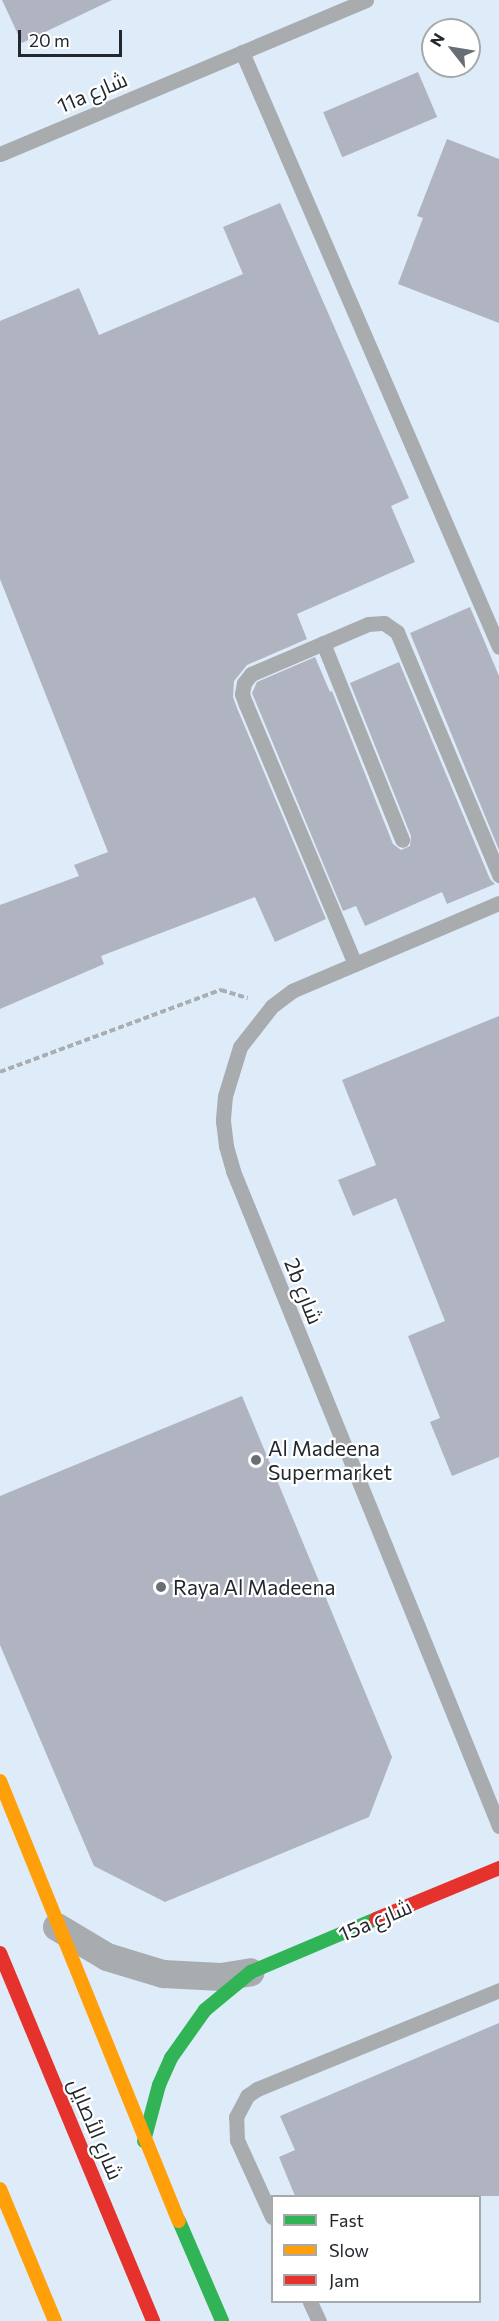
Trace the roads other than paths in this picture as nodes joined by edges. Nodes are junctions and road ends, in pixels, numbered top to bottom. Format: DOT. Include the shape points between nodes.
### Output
graph roads {
  1 [pos="366,0"];
  2 [pos="243,52"];
  3 [pos="0,154"];
  4 [pos="323,642"];
  5 [pos="499,647"];
  6 [pos="402,840"];
  7 [pos="499,875"];
  8 [pos="499,903"];
  9 [pos="355,964"];
  10 [pos="0,1781"];
  11 [pos="499,1826"];
  12 [pos="499,1868"];
  13 [pos="57,1927"];
  14 [pos="0,1953"];
  15 [pos="251,1972"];
  16 [pos="499,1990"];
  17 [pos="144,2141"];
  18 [pos="0,2189"];
  19 [pos="271,2213"];
  20 [pos="311,2303"];
  21 [pos="55,2321"];
  22 [pos="153,2321"];
  23 [pos="222,2321"];
  24 [pos="319,2321"];
  1 -- 2 [label="lane, 11a شارع"];
  2 -- 3 [label="lane, 11a شارع"];
  2 -- 5 [label="lane"];
  4 -- 6 [label="lane"];
  4 -- 7 [label="lane" via="376,623 397,632"];
  4 -- 9 [label="lane" via="250,674 242,694"];
  8 -- 9 [label="lane, 2b شارع"];
  9 -- 11 [label="lane, 2b شارع" via="292,991 272,1006 240,1047 225,1096 226,1146"];
  10 -- 13 [label="street"];
  12 -- 15 [label="street, 15a شارع"];
  13 -- 15 [label="street, 15a شارع" via="107,1958 153,1972 192,1977"];
  13 -- 17 [label="street"];
  14 -- 22 [label="street, شارع الأصايل"];
  15 -- 17 [label="street, 15a شارع" via="205,2010 187,2033 159,2085"];
  16 -- 19 [label="lane" via="247,2097 236,2117 237,2140"];
  17 -- 23 [label="street"];
  18 -- 21 [label="street"];
  20 -- 24 [label="lane"];
}
